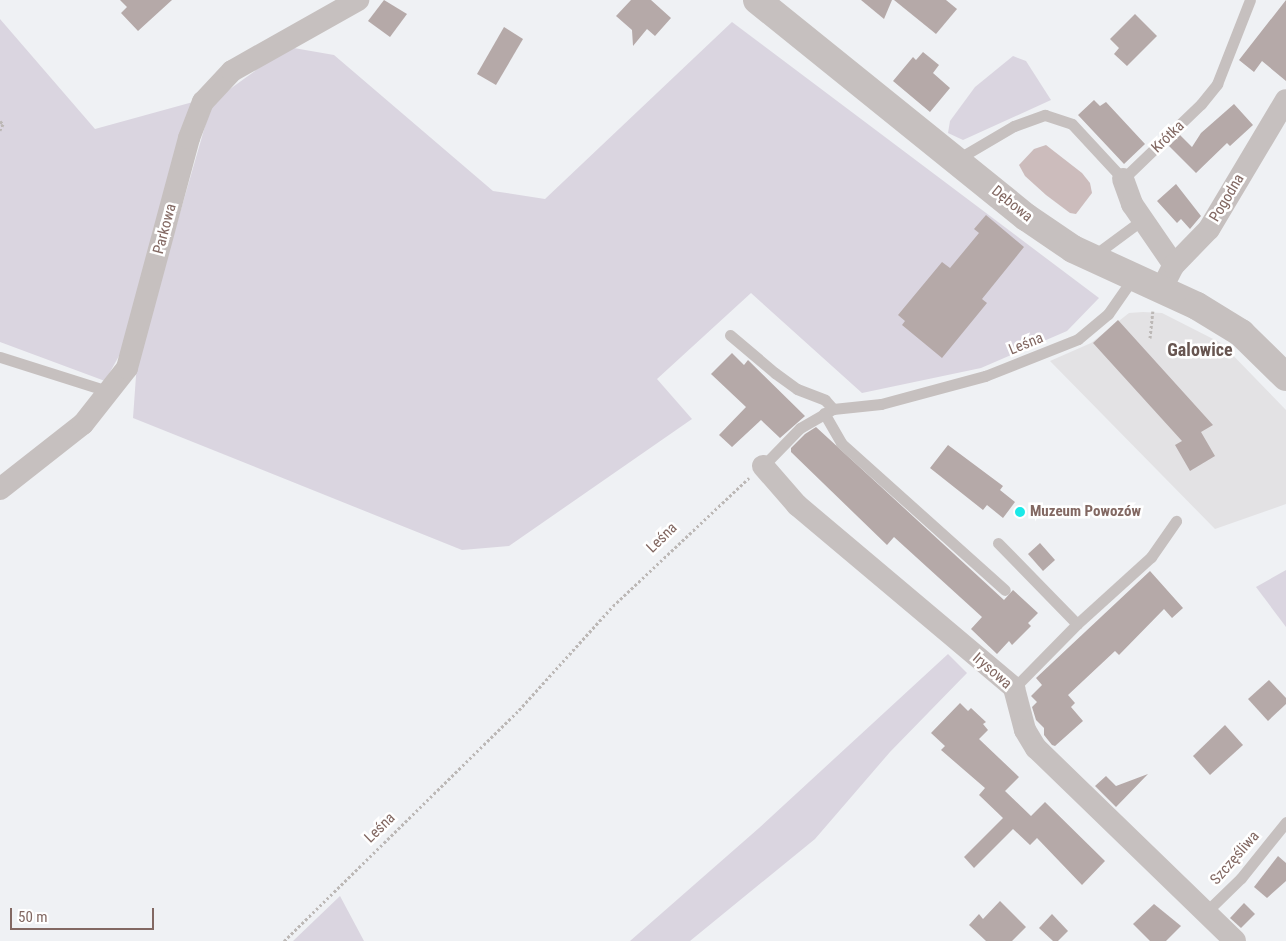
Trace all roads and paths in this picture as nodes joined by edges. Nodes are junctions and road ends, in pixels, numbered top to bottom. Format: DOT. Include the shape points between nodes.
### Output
graph roads {
  1 [pos="358,0"];
  2 [pos="1250,0"];
  3 [pos="770,5"];
  4 [pos="1286,100"];
  5 [pos="0,121"];
  6 [pos="0,130"];
  7 [pos="956,160"];
  8 [pos="1123,179"];
  9 [pos="1142,220"];
  10 [pos="1091,258"];
  11 [pos="1174,265"];
  12 [pos="1133,278"];
  13 [pos="1157,298"];
  14 [pos="730,335"];
  15 [pos="1150,338"];
  16 [pos="0,357"];
  17 [pos="1286,377"];
  18 [pos="111,392"];
  19 [pos="828,411"];
  20 [pos="763,466"];
  21 [pos="0,489"];
  22 [pos="1176,521"];
  23 [pos="998,543"];
  24 [pos="1005,590"];
  25 [pos="1077,624"];
  26 [pos="1014,688"];
  27 [pos="1286,822"];
  28 [pos="1205,913"];
  29 [pos="284,941"];
  30 [pos="1235,941"];
  1 -- 18 [label="street, Parkowa" via="232,71 203,102 190,138 127,368"];
  2 -- 8 [label="lane, Krótka" via="1217,84 1201,104"];
  3 -- 7 [label="street, Dębowa"];
  4 -- 11 [label="street, Pogodna" via="1209,228"];
  5 -- 6 [label="path" via="3,124"];
  7 -- 8 [label="lane" via="1014,126 1045,115 1072,124"];
  7 -- 10 [label="street, Dębowa" via="1026,217"];
  8 -- 9 [label="street"];
  9 -- 10 [label="lane"];
  9 -- 11 [label="street"];
  10 -- 12 [label="street, Dębowa"];
  11 -- 13 [label="street, Pogodna"];
  12 -- 13 [label="street, Dębowa"];
  12 -- 19 [label="lane, Leśna" via="1108,314 1078,339 985,376 881,404"];
  13 -- 15 [label="path"];
  13 -- 17 [label="street, Dębowa" via="1197,306 1241,333"];
  14 -- 19 [label="lane" via="797,389 825,400"];
  16 -- 18 [label="lane"];
  18 -- 21 [label="street, Parkowa" via="83,424"];
  19 -- 20 [label="lane, Leśna" via="800,428"];
  19 -- 24 [label="lane" via="841,443"];
  20 -- 26 [label="street, Irysowa" via="797,505"];
  20 -- 29 [label="path, Leśna" via="613,606 570,658"];
  22 -- 25 [label="lane" via="1151,557"];
  23 -- 25 [label="lane"];
  25 -- 26 [label="lane"];
  26 -- 28 [label="street, Irysowa" via="1025,730 1036,748"];
  27 -- 28 [label="lane, Szczęśliwa" via="1241,878"];
  28 -- 30 [label="street, Irysowa"];
}
